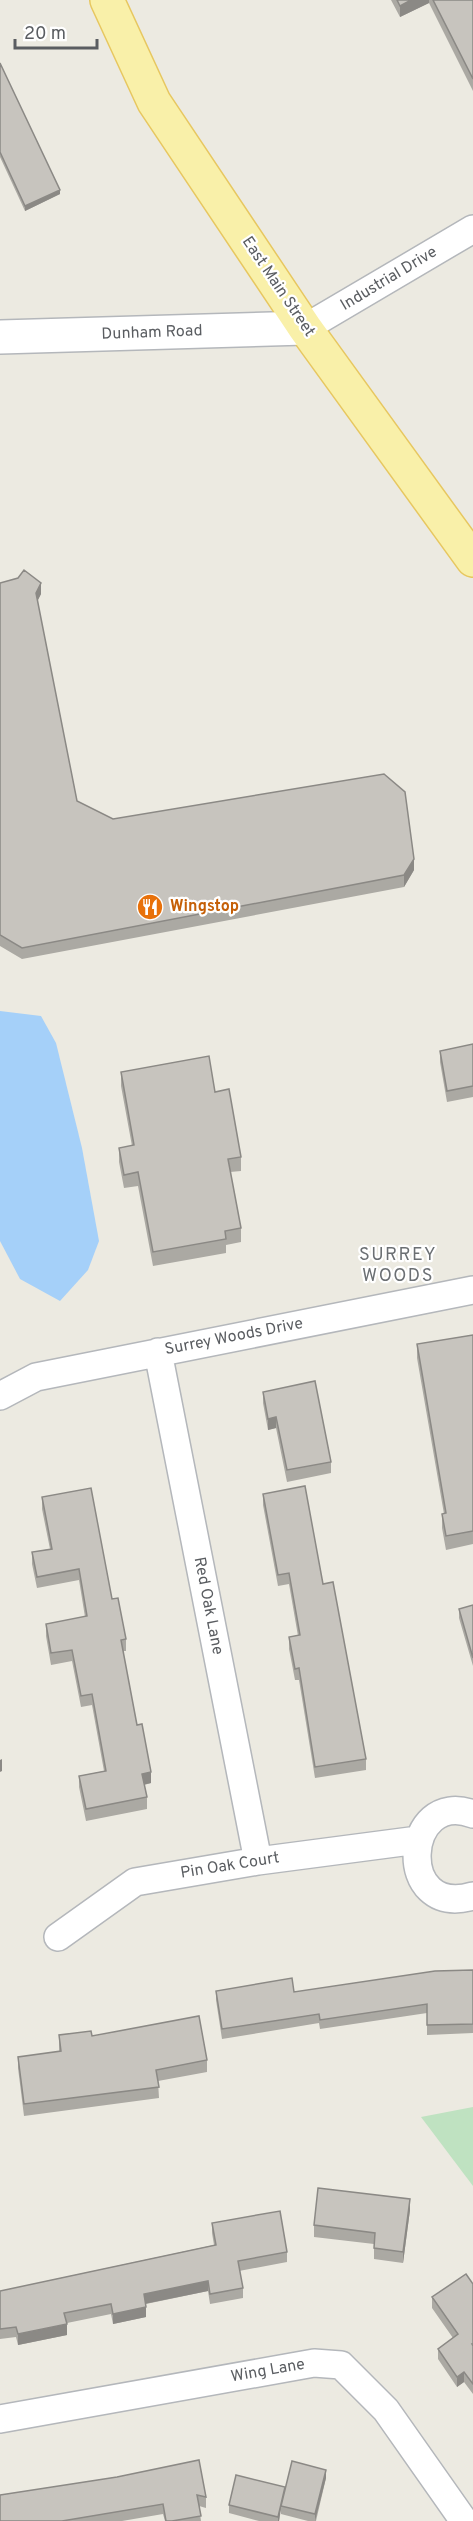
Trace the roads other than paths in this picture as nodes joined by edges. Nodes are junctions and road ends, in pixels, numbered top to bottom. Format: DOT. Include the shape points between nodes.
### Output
graph roads {
  1 [pos="107,0"];
  2 [pos="473,229"];
  3 [pos="305,328"];
  4 [pos="0,337"];
  5 [pos="473,560"];
  6 [pos="473,1290"];
  7 [pos="158,1352"];
  8 [pos="0,1396"];
  9 [pos="473,1814"];
  10 [pos="418,1839"];
  11 [pos="258,1861"];
  12 [pos="473,1896"];
  13 [pos="58,1937"];
  14 [pos="0,2419"];
  15 [pos="464,2521"];
  1 -- 3 [label="main road, East Main Street" via="154,102"];
  2 -- 3 [label="street, Industrial Drive"];
  3 -- 4 [label="street, Dunham Road"];
  3 -- 5 [label="main road, East Main Street"];
  6 -- 7 [label="street, Surrey Woods Drive"];
  7 -- 8 [label="street, Surrey Woods Drive" via="36,1377"];
  7 -- 11 [label="street, Red Oak Lane"];
  9 -- 10 [label="street" via="452,1812 438,1817"];
  10 -- 11 [label="street, Pin Oak Court"];
  10 -- 12 [label="street" via="417,1867 432,1889 457,1899"];
  11 -- 13 [label="street, Pin Oak Court" via="135,1882"];
  14 -- 15 [label="street, Wing Lane" via="314,2363 341,2365 386,2410"];
}
